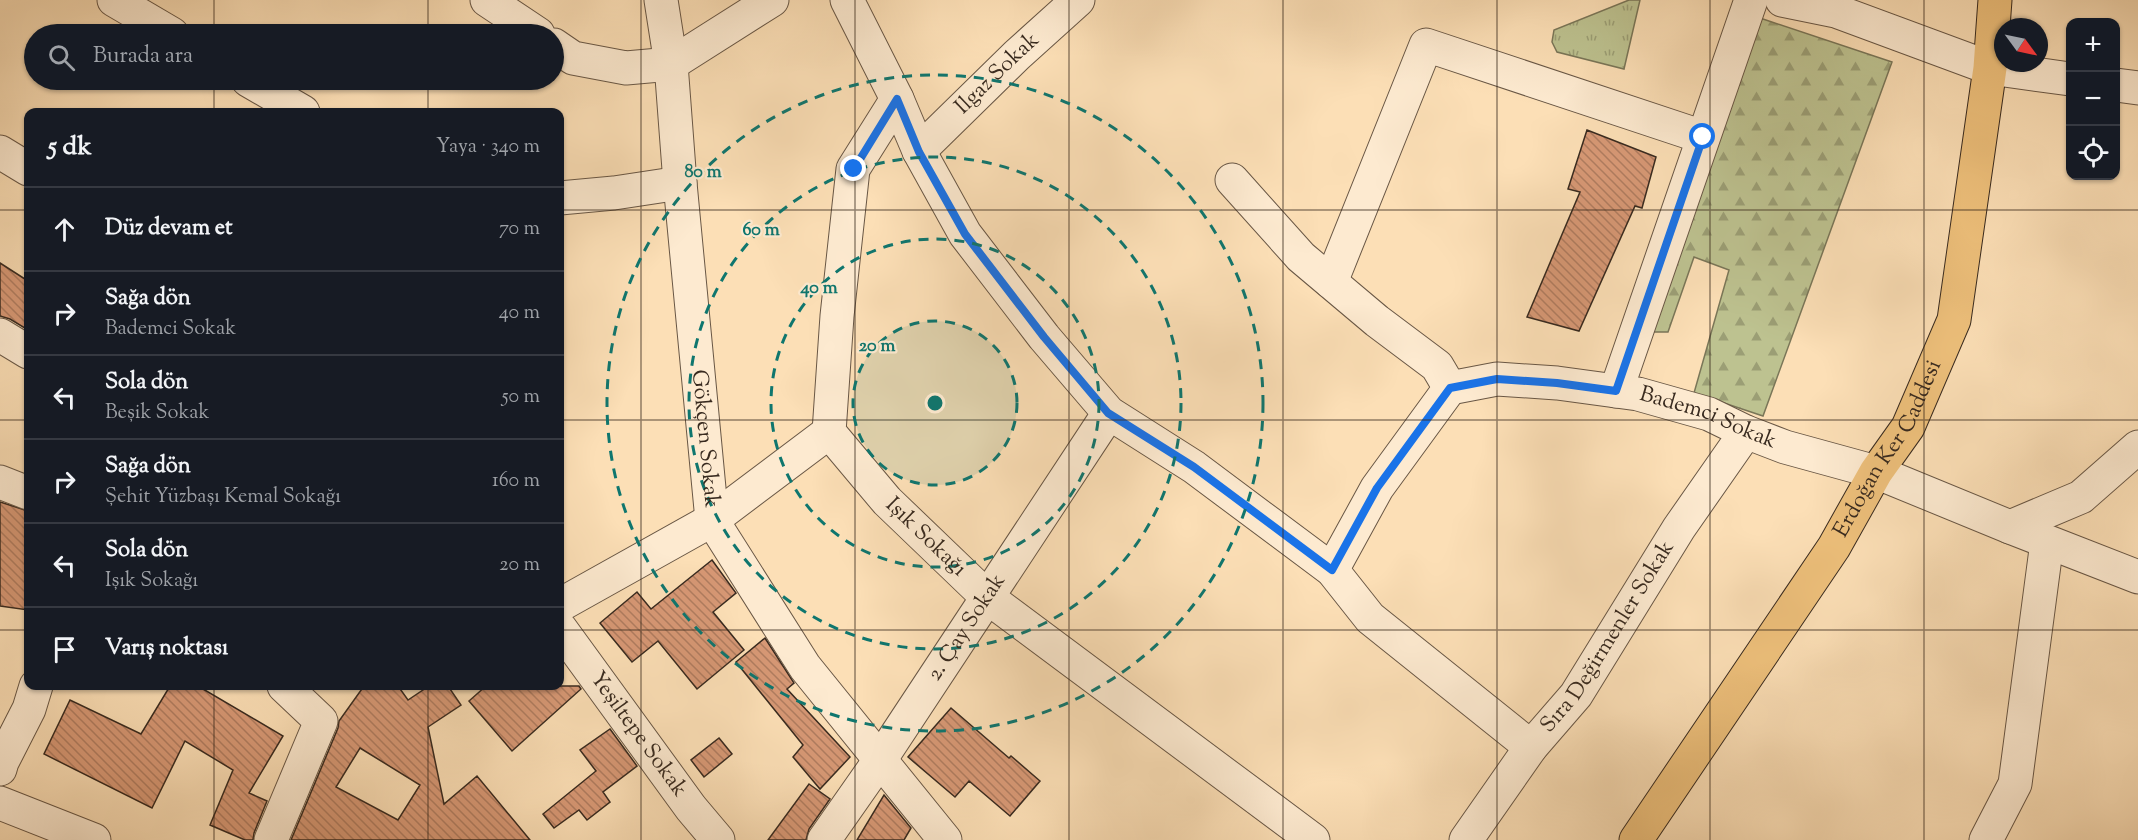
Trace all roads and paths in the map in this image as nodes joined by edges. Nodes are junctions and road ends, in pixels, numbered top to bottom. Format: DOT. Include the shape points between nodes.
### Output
graph roads {
  1 [pos="114,0"];
  2 [pos="487,0"];
  3 [pos="661,0"];
  4 [pos="772,0"];
  5 [pos="848,0"];
  6 [pos="1078,0"];
  7 [pos="1751,0"];
  8 [pos="1782,0"];
  9 [pos="1995,0"];
  10 [pos="155,24"];
  11 [pos="523,24"];
  12 [pos="564,52"];
  13 [pos="671,64"];
  14 [pos="1990,68"];
  15 [pos="2066,78"];
  16 [pos="2120,86"];
  17 [pos="2138,88"];
  18 [pos="265,90"];
  19 [pos="897,99"];
  20 [pos="296,108"];
  21 [pos="1703,137"];
  22 [pos="0,152"];
  23 [pos="919,152"];
  24 [pos="24,167"];
  25 [pos="1232,180"];
  26 [pos="680,183"];
  27 [pos="564,198"];
  28 [pos="1331,282"];
  29 [pos="0,335"];
  30 [pos="24,350"];
  31 [pos="1450,388"];
  32 [pos="1616,391"];
  33 [pos="1108,413"];
  34 [pos="829,432"];
  35 [pos="1746,432"];
  36 [pos="2138,447"];
  37 [pos="1876,472"];
  38 [pos="0,482"];
  39 [pos="24,491"];
  40 [pos="712,520"];
  41 [pos="2010,527"];
  42 [pos="2047,542"];
  43 [pos="1332,570"];
  44 [pos="2138,577"];
  45 [pos="987,597"];
  46 [pos="564,603"];
  47 [pos="564,633"];
  48 [pos="35,690"];
  49 [pos="288,690"];
  50 [pos="1531,747"];
  51 [pos="880,760"];
  52 [pos="0,769"];
  53 [pos="0,803"];
  54 [pos="94,840"];
  55 [pos="271,840"];
  56 [pos="718,840"];
  57 [pos="825,840"];
  58 [pos="945,840"];
  59 [pos="1313,840"];
  60 [pos="1466,840"];
  61 [pos="1636,840"];
  62 [pos="1986,840"];
  1 -- 10 [label="street"];
  2 -- 11 [label="street"];
  3 -- 13 [label="street, Gökçen Sokak"];
  4 -- 13 [label="street"];
  5 -- 19 [label="street"];
  6 -- 23 [label="street, Ilgaz Sokak"];
  7 -- 21 [label="street"];
  8 -- 14 [label="street" via="1836,11"];
  9 -- 14 [label="main road, Erdoğan Ker Caddesi"];
  12 -- 13 [label="street" via="573,58 626,68"];
  13 -- 26 [label="street, Gökçen Sokak"];
  14 -- 15 [label="street"];
  14 -- 37 [label="main road, Erdoğan Ker Caddesi" via="1954,320 1908,427"];
  16 -- 17 [label="street"];
  18 -- 20 [label="street"];
  19 -- 23 [label="street"];
  19 -- 34 [label="street" via="854,169 837,316"];
  21 -- 28 [label="street" via="1426,45"];
  21 -- 32 [label="street"];
  22 -- 24 [label="street"];
  23 -- 33 [label="street" via="965,234"];
  25 -- 28 [label="street" via="1301,257"];
  26 -- 27 [label="street"];
  26 -- 40 [label="street, Gökçen Sokak"];
  28 -- 31 [label="street" via="1437,366"];
  29 -- 30 [label="street"];
  31 -- 32 [label="street, Bademci Sokak" via="1497,379"];
  31 -- 43 [label="street" via="1377,488"];
  32 -- 35 [label="street, Bademci Sokak" via="1709,414"];
  33 -- 43 [label="street" via="1194,467"];
  33 -- 45 [label="street, 2. Çay Sokak"];
  34 -- 40 [label="street"];
  34 -- 45 [label="street, Işık Sokağı" via="886,501"];
  35 -- 37 [label="street, Bademci Sokak"];
  35 -- 50 [label="street, Sıra Değirmenler Sokak" via="1679,528 1576,695"];
  36 -- 41 [label="street" via="2081,497"];
  37 -- 41 [label="street, Bademci Sokak"];
  37 -- 61 [label="main road, Erdoğan Ker Caddesi" via="1834,547"];
  38 -- 39 [label="street"];
  40 -- 46 [label="street"];
  40 -- 51 [label="street, Gökçen Sokak" via="805,667"];
  41 -- 42 [label="street, Bademci Sokak"];
  42 -- 44 [label="street, Bademci Sokak"];
  42 -- 62 [label="street" via="2015,784"];
  43 -- 50 [label="street" via="1370,618"];
  45 -- 51 [label="street, 2. Çay Sokak"];
  45 -- 59 [label="street, Işık Sokağı"];
  47 -- 56 [label="street, Yeşiltepe Sokak"];
  48 -- 52 [label="street"];
  49 -- 55 [label="street" via="321,721"];
  50 -- 60 [label="street, Sıra Değirmenler Sokak"];
  51 -- 57 [label="street, 2. Çay Sokak"];
  51 -- 58 [label="street, Gökçen Sokak"];
  53 -- 54 [label="street"];
}
